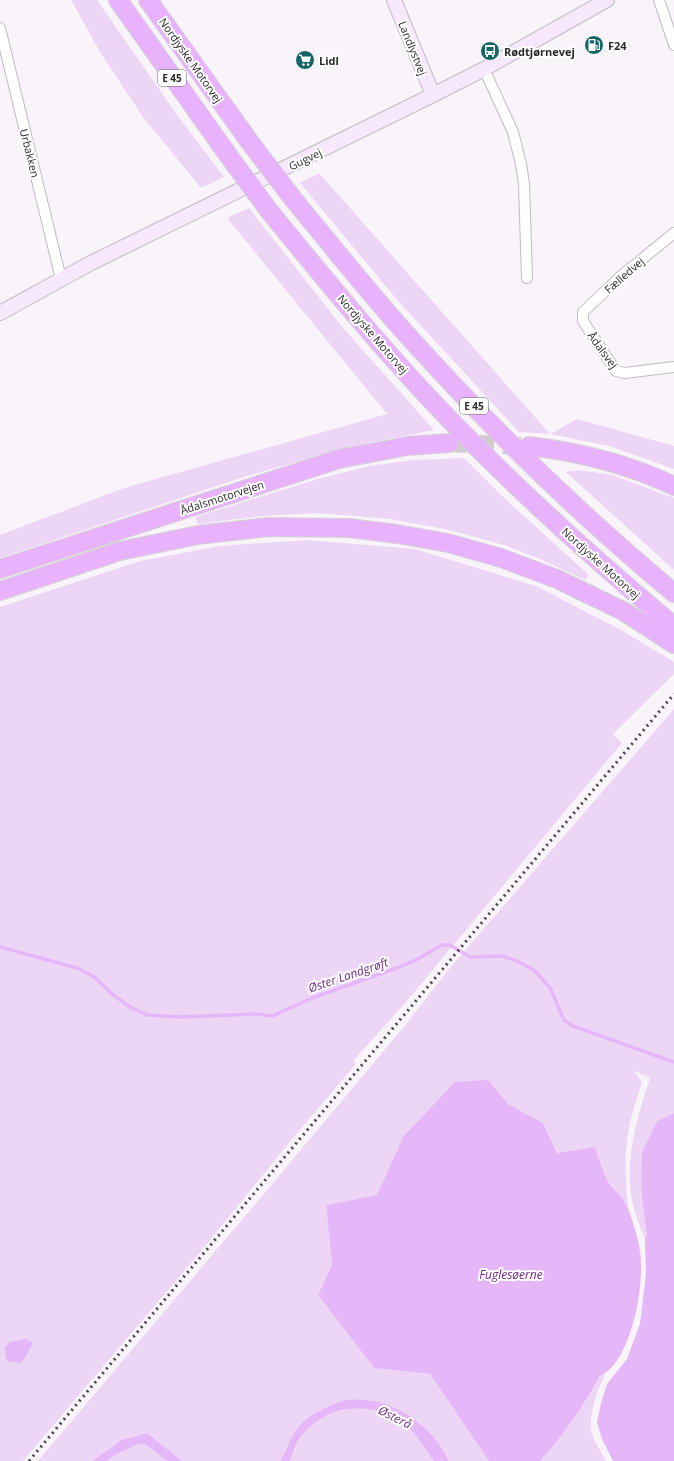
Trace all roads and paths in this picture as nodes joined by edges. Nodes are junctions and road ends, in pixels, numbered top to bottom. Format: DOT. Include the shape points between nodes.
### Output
graph roads {
  1 [pos="118,0"];
  2 [pos="148,0"];
  3 [pos="394,0"];
  4 [pos="607,0"];
  5 [pos="659,0"];
  6 [pos="0,28"];
  7 [pos="674,45"];
  8 [pos="484,69"];
  9 [pos="433,95"];
  10 [pos="674,233"];
  11 [pos="527,278"];
  12 [pos="61,279"];
  13 [pos="0,313"];
  14 [pos="583,321"];
  15 [pos="674,368"];
  16 [pos="449,443"];
  17 [pos="529,446"];
  18 [pos="674,486"];
  19 [pos="0,569"];
  20 [pos="0,591"];
  21 [pos="674,593"];
  22 [pos="674,626"];
  23 [pos="674,644"];
  1 -- 22 [label="highway, Nordjyske Motorvej / E 45, bridge" via="270,212 335,292 450,419 571,538"];
  2 -- 21 [label="highway, Nordjyske Motorvej / E 45, bridge" via="294,200 408,336 529,462 589,519"];
  3 -- 9 [label="street, Landlystvej"];
  4 -- 8 [label="street, Gugvej"];
  5 -- 7 [label="street"];
  6 -- 12 [label="street, Urbakken"];
  8 -- 9 [label="street, Gugvej"];
  8 -- 11 [label="street" via="510,122 522,164"];
  9 -- 12 [label="street, Gugvej"];
  10 -- 14 [label="street, Fælledvej" via="614,282 583,312"];
  12 -- 13 [label="street, Gugvej"];
  14 -- 15 [label="street, Ådalsvej" via="616,371 625,373"];
  16 -- 19 [label="highway, Ådalsmotorvejen" via="407,446 339,459"];
  17 -- 18 [label="highway" via="601,458"];
  20 -- 23 [label="highway" via="120,551 198,535 268,527 348,528 448,543 501,558 557,579 623,612"];
}
